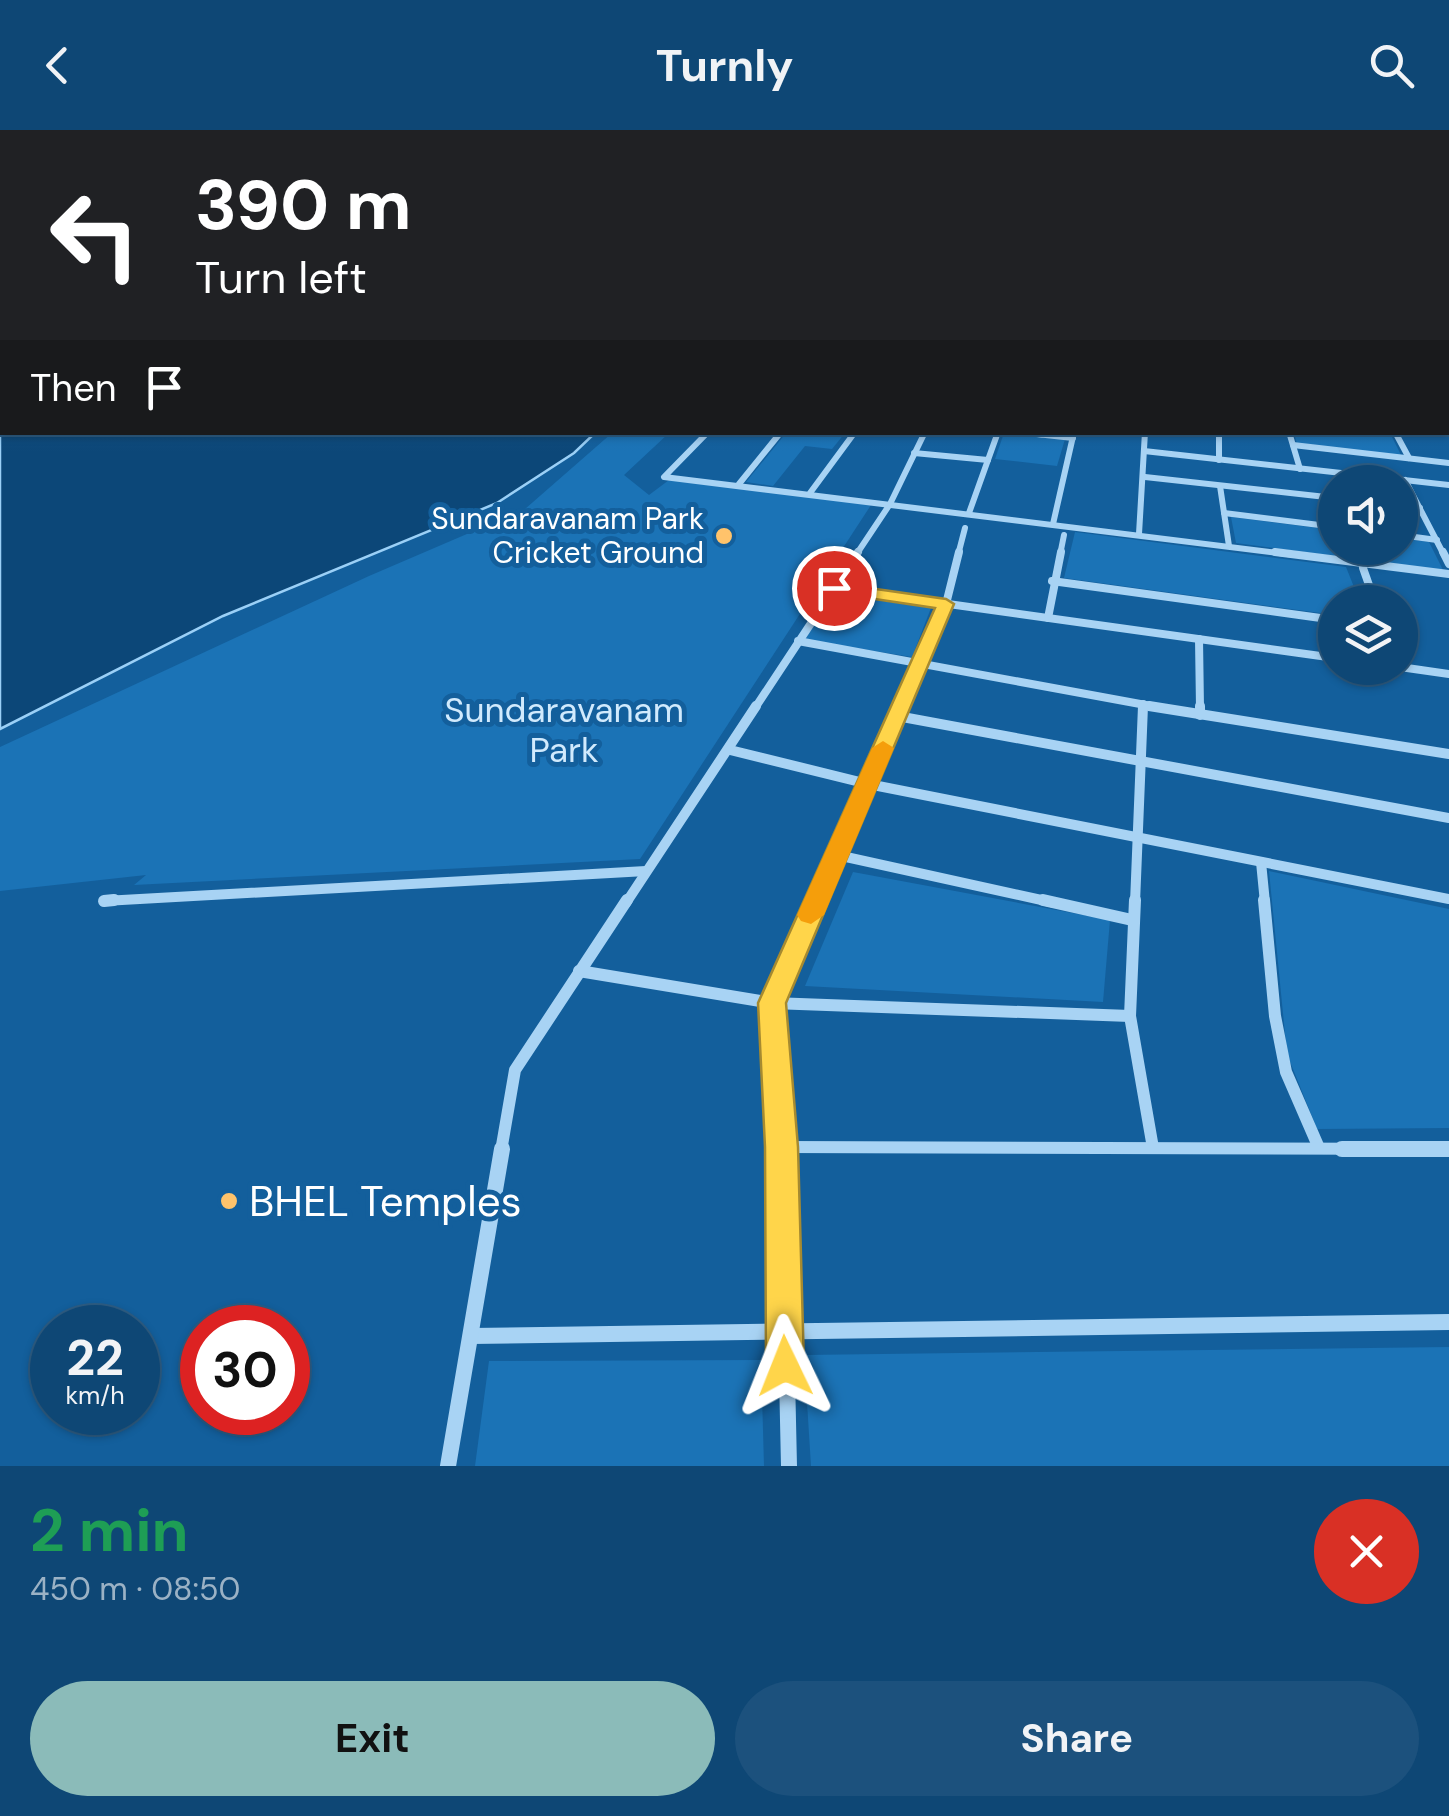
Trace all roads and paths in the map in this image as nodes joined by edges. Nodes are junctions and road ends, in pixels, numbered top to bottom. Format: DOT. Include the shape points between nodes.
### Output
graph roads {
  1 [pos="705,435"];
  2 [pos="779,435"];
  3 [pos="853,435"];
  4 [pos="923,435"];
  5 [pos="997,435"];
  6 [pos="1073,435"];
  7 [pos="1145,435"];
  8 [pos="1219,435"];
  9 [pos="1290,435"];
  10 [pos="1397,435"];
  11 [pos="1293,446"];
  12 [pos="914,452"];
  13 [pos="1144,452"];
  14 [pos="1409,458"];
  15 [pos="988,460"];
  16 [pos="1220,460"];
  17 [pos="1449,463"];
  18 [pos="1300,469"];
  19 [pos="1318,471"];
  20 [pos="1145,477"];
  21 [pos="1418,481"];
  22 [pos="739,484"];
  23 [pos="1449,485"];
  24 [pos="1220,486"];
  25 [pos="810,493"];
  26 [pos="1318,496"];
  27 [pos="890,504"];
  28 [pos="1418,504"];
  29 [pos="1420,508"];
  30 [pos="1224,513"];
  31 [pos="967,521"];
  32 [pos="1053,524"];
  33 [pos="1318,525"];
  34 [pos="1139,534"];
  35 [pos="1064,535"];
  36 [pos="1418,538"];
  37 [pos="1436,540"];
  38 [pos="1229,546"];
  39 [pos="1449,564"];
  40 [pos="1363,568"];
  41 [pos="1449,574"];
  42 [pos="1052,581"];
  43 [pos="1369,585"];
  44 [pos="834,588"];
  45 [pos="946,604"];
  46 [pos="1048,618"];
  47 [pos="1318,618"];
  48 [pos="1199,640"];
  49 [pos="798,641"];
  50 [pos="1318,656"];
  51 [pos="920,664"];
  52 [pos="1418,670"];
  53 [pos="1449,674"];
  54 [pos="1144,704"];
  55 [pos="1200,715"];
  56 [pos="896,716"];
  57 [pos="730,750"];
  58 [pos="1449,754"];
  59 [pos="1138,760"];
  60 [pos="868,784"];
  61 [pos="1449,818"];
  62 [pos="1135,838"];
  63 [pos="837,855"];
  64 [pos="1261,862"];
  65 [pos="646,871"];
  66 [pos="1449,899"];
  67 [pos="104,901"];
  68 [pos="1132,920"];
  69 [pos="579,970"];
  70 [pos="772,1003"];
  71 [pos="1130,1016"];
  72 [pos="782,1147"];
  73 [pos="1153,1148"];
  74 [pos="1319,1148"];
  75 [pos="1449,1148"];
  76 [pos="1449,1322"];
  77 [pos="784,1332"];
  78 [pos="471,1336"];
  79 [pos="448,1466"];
  80 [pos="789,1466"];
  1 -- 22 [label="street" via="664,477"];
  2 -- 22 [label="street"];
  3 -- 25 [label="street"];
  4 -- 12 [label="street"];
  5 -- 15 [label="street"];
  6 -- 32 [label="street"];
  7 -- 13 [label="street"];
  8 -- 16 [label="street"];
  9 -- 11 [label="street"];
  10 -- 14 [label="street"];
  11 -- 14 [label="street"];
  11 -- 18 [label="street"];
  12 -- 15 [label="street"];
  12 -- 27 [label="street"];
  13 -- 16 [label="street"];
  13 -- 20 [label="street"];
  14 -- 17 [label="street"];
  15 -- 31 [label="street"];
  16 -- 18 [label="street"];
  18 -- 19 [label="street"];
  20 -- 24 [label="street"];
  20 -- 34 [label="street"];
  21 -- 23 [label="street"];
  22 -- 25 [label="street"];
  24 -- 26 [label="street"];
  24 -- 30 [label="street"];
  25 -- 27 [label="street"];
  27 -- 31 [label="street"];
  27 -- 44 [label="street"];
  28 -- 29 [label="street"];
  29 -- 37 [label="street"];
  30 -- 33 [label="street"];
  30 -- 38 [label="street"];
  31 -- 32 [label="street"];
  31 -- 45 [label="street"];
  32 -- 34 [label="street"];
  34 -- 38 [label="street"];
  35 -- 42 [label="street"];
  36 -- 37 [label="street"];
  37 -- 39 [label="street"];
  38 -- 41 [label="street"];
  40 -- 43 [label="street"];
  42 -- 46 [label="street"];
  42 -- 47 [label="street"];
  44 -- 45 [label="street"];
  44 -- 49 [label="street"];
  45 -- 46 [label="street"];
  45 -- 51 [label="street"];
  46 -- 48 [label="street"];
  48 -- 50 [label="street"];
  48 -- 55 [label="street"];
  49 -- 51 [label="street"];
  49 -- 57 [label="street"];
  51 -- 54 [label="street"];
  51 -- 56 [label="street"];
  52 -- 53 [label="street"];
  54 -- 55 [label="street"];
  54 -- 59 [label="street"];
  55 -- 58 [label="street"];
  56 -- 59 [label="street"];
  56 -- 60 [label="street"];
  57 -- 60 [label="street"];
  57 -- 65 [label="street"];
  59 -- 61 [label="street"];
  59 -- 62 [label="street"];
  60 -- 62 [label="street"];
  60 -- 63 [label="street"];
  62 -- 64 [label="street"];
  62 -- 68 [label="street"];
  63 -- 68 [label="street"];
  63 -- 70 [label="street"];
  64 -- 66 [label="street"];
  64 -- 74 [label="street" via="1268,966 1286,1072"];
  65 -- 67 [label="street"];
  65 -- 69 [label="street"];
  68 -- 71 [label="street"];
  69 -- 70 [label="street"];
  69 -- 78 [label="street" via="514,1070"];
  70 -- 71 [label="street"];
  70 -- 72 [label="street"];
  71 -- 73 [label="street"];
  72 -- 73 [label="street"];
  72 -- 77 [label="street"];
  73 -- 74 [label="street"];
  74 -- 75 [label="street"];
  76 -- 77 [label="street"];
  77 -- 78 [label="street"];
  77 -- 80 [label="street"];
  78 -- 79 [label="street"];
}
